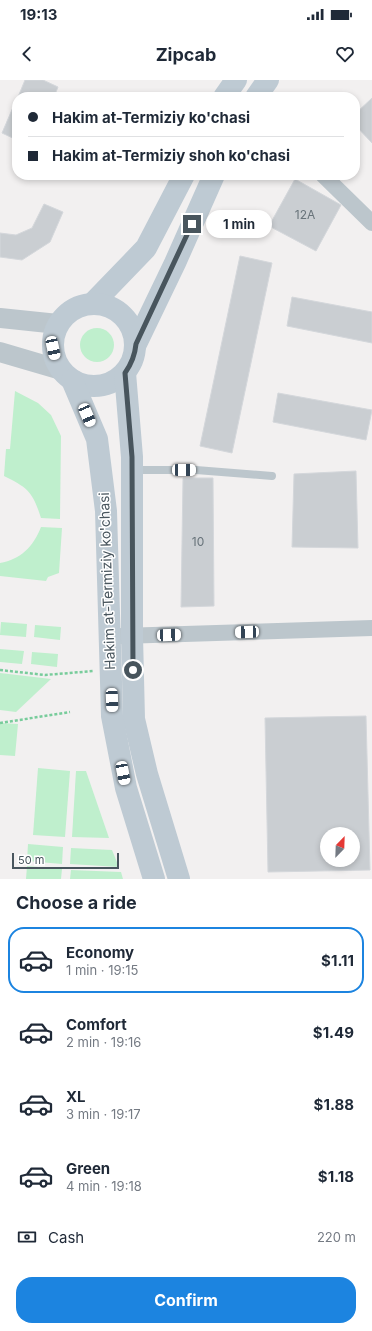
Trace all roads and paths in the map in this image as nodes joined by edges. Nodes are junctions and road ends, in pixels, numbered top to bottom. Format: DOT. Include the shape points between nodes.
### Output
graph roads {
  1 [pos="236,80"];
  2 [pos="268,80"];
  3 [pos="228,92"];
  4 [pos="260,92"];
  5 [pos="181,180"];
  6 [pos="212,180"];
  7 [pos="328,180"];
  8 [pos="372,222"];
  9 [pos="93,303"];
  10 [pos="0,318"];
  11 [pos="58,324"];
  12 [pos="136,344"];
  13 [pos="0,352"];
  14 [pos="125,373"];
  15 [pos="67,375"];
  16 [pos="132,470"];
  17 [pos="272,476"];
  18 [pos="372,628"];
  19 [pos="110,636"];
  20 [pos="132,636"];
  21 [pos="0,670"];
  22 [pos="111,670"];
  23 [pos="70,712"];
  24 [pos="0,723"];
  25 [pos="154,879"];
  26 [pos="179,879"];
  1 -- 3 [label="main road"];
  2 -- 4 [label="main road"];
  5 -- 9 [label="main road" via="146,248"];
  6 -- 12 [label="main road"];
  7 -- 8 [label="street"];
  9 -- 11 [label="main road" via="79,306 67,313"];
  9 -- 12 [label="main road" via="106,305 118,311 134,331"];
  10 -- 11 [label="street"];
  11 -- 15 [label="main road" via="54,336 55,360"];
  12 -- 14 [label="main road" via="135,354"];
  13 -- 15 [label="street"];
  14 -- 15 [label="main road" via="113,382 100,386 85,385"];
  14 -- 16 [label="main road, Hakim at-Termiziy ko'chasi"];
  15 -- 19 [label="main road, Hakim at-Termiziy ko'chasi" via="97,439 106,511"];
  16 -- 17 [label="lane" via="196,470"];
  16 -- 20 [label="main road, Hakim at-Termiziy ko'chasi"];
  18 -- 20 [label="street"];
  19 -- 20 [label="street"];
  19 -- 22 [label="main road, Hakim at-Termiziy ko'chasi"];
  20 -- 26 [label="main road, Hakim at-Termiziy ko'chasi" via="134,719 147,774"];
  21 -- 22 [label="path" via="45,674"];
  22 -- 25 [label="main road, Hakim at-Termiziy ko'chasi" via="112,716 126,788"];
  23 -- 24 [label="path"];
}
